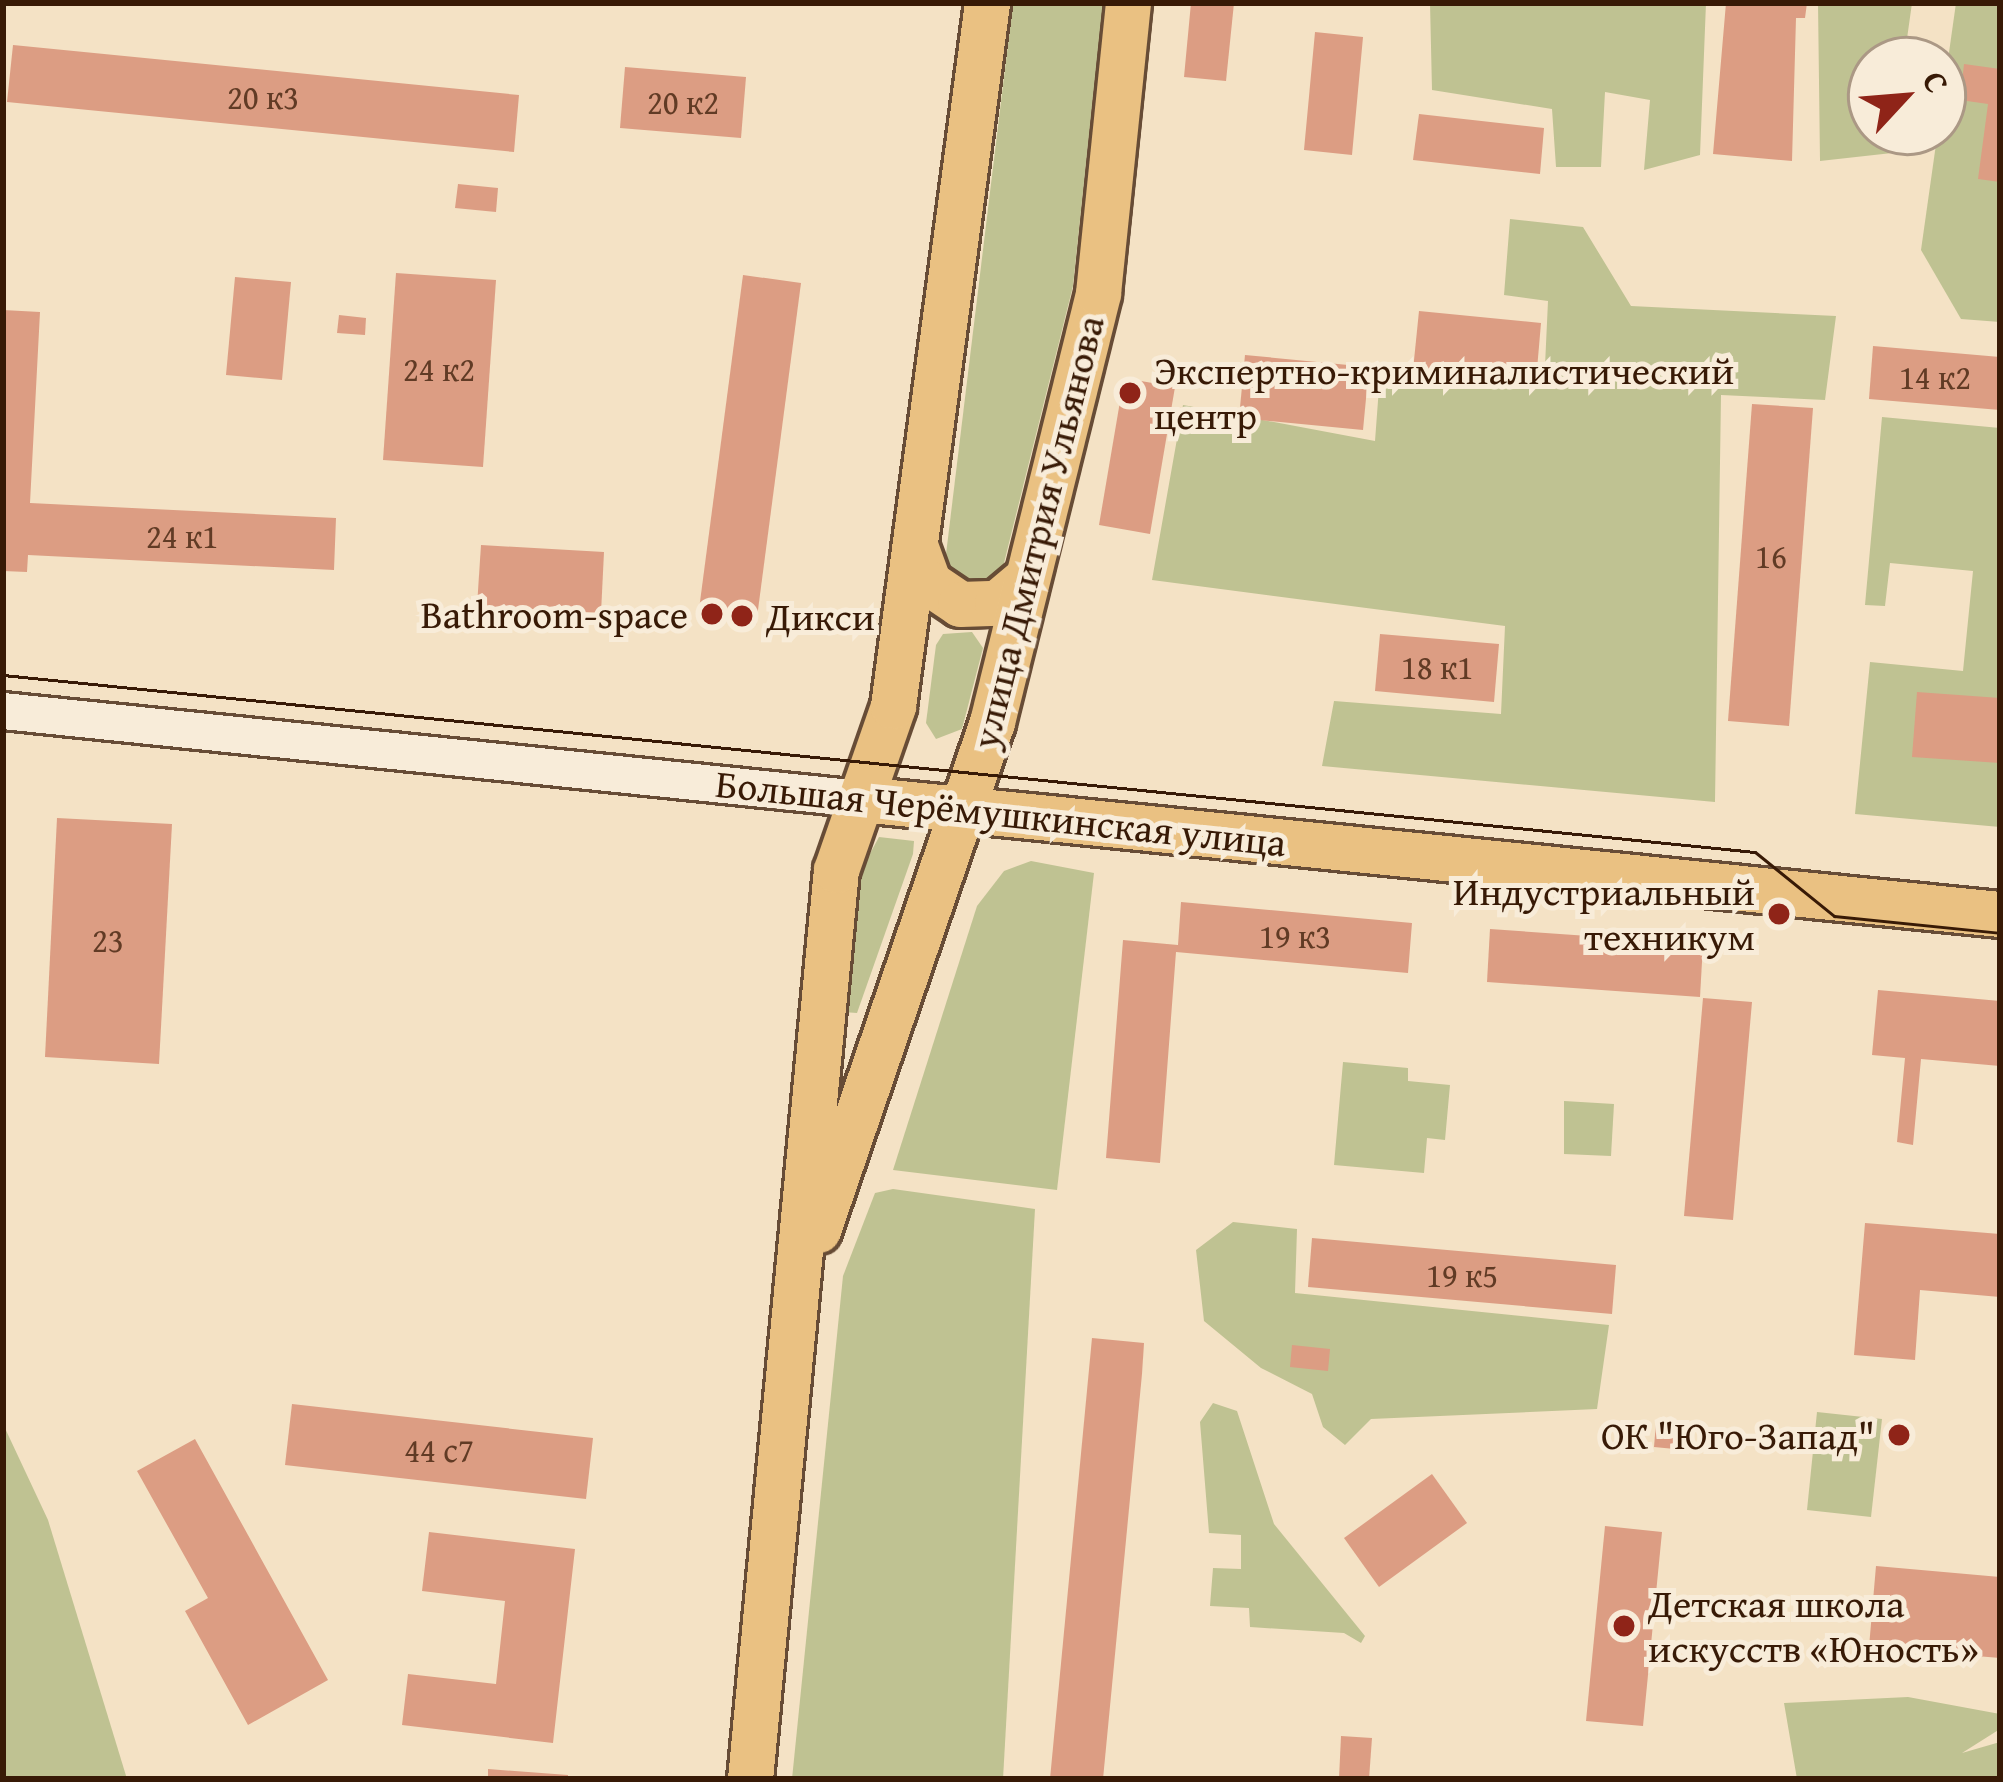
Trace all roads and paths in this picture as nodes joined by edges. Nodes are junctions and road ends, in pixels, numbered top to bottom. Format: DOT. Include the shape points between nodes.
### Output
graph roads {
  1 [pos="987,3"];
  2 [pos="1128,3"];
  3 [pos="916,548"];
  4 [pos="1026,579"];
  5 [pos="903,646"];
  6 [pos="1009,656"];
  7 [pos="3,712"];
  8 [pos="861,799"];
  9 [pos="961,808"];
  10 [pos="2000,914"];
  11 [pos="793,1320"];
  12 [pos="750,1779"];
  1 -- 3 [label="main road, улица Дмитрия Ульянова"];
  2 -- 4 [label="main road, улица Дмитрия Ульянова" via="1099,293"];
  3 -- 4 [label="main road" via="928,584 960,604 998,602"];
  3 -- 5 [label="main road, улица Дмитрия Ульянова"];
  4 -- 6 [label="main road, улица Дмитрия Ульянова"];
  5 -- 6 [label="main road" via="927,627 958,621 988,632"];
  5 -- 8 [label="main road, улица Дмитрия Ульянова" via="887,736"];
  6 -- 9 [label="main road, улица Дмитрия Ульянова"];
  7 -- 8 [label="street, Большая Черёмушкинская улица"];
  8 -- 9 [label="main road, Большая Черёмушкинская улица"];
  8 -- 11 [label="main road, улица Дмитрия Ульянова" via="831,911"];
  9 -- 10 [label="main road, Большая Черёмушкинская улица"];
  9 -- 11 [label="main road, улица Дмитрия Ульянова"];
  11 -- 12 [label="main road, улица Дмитрия Ульянова"];
}
